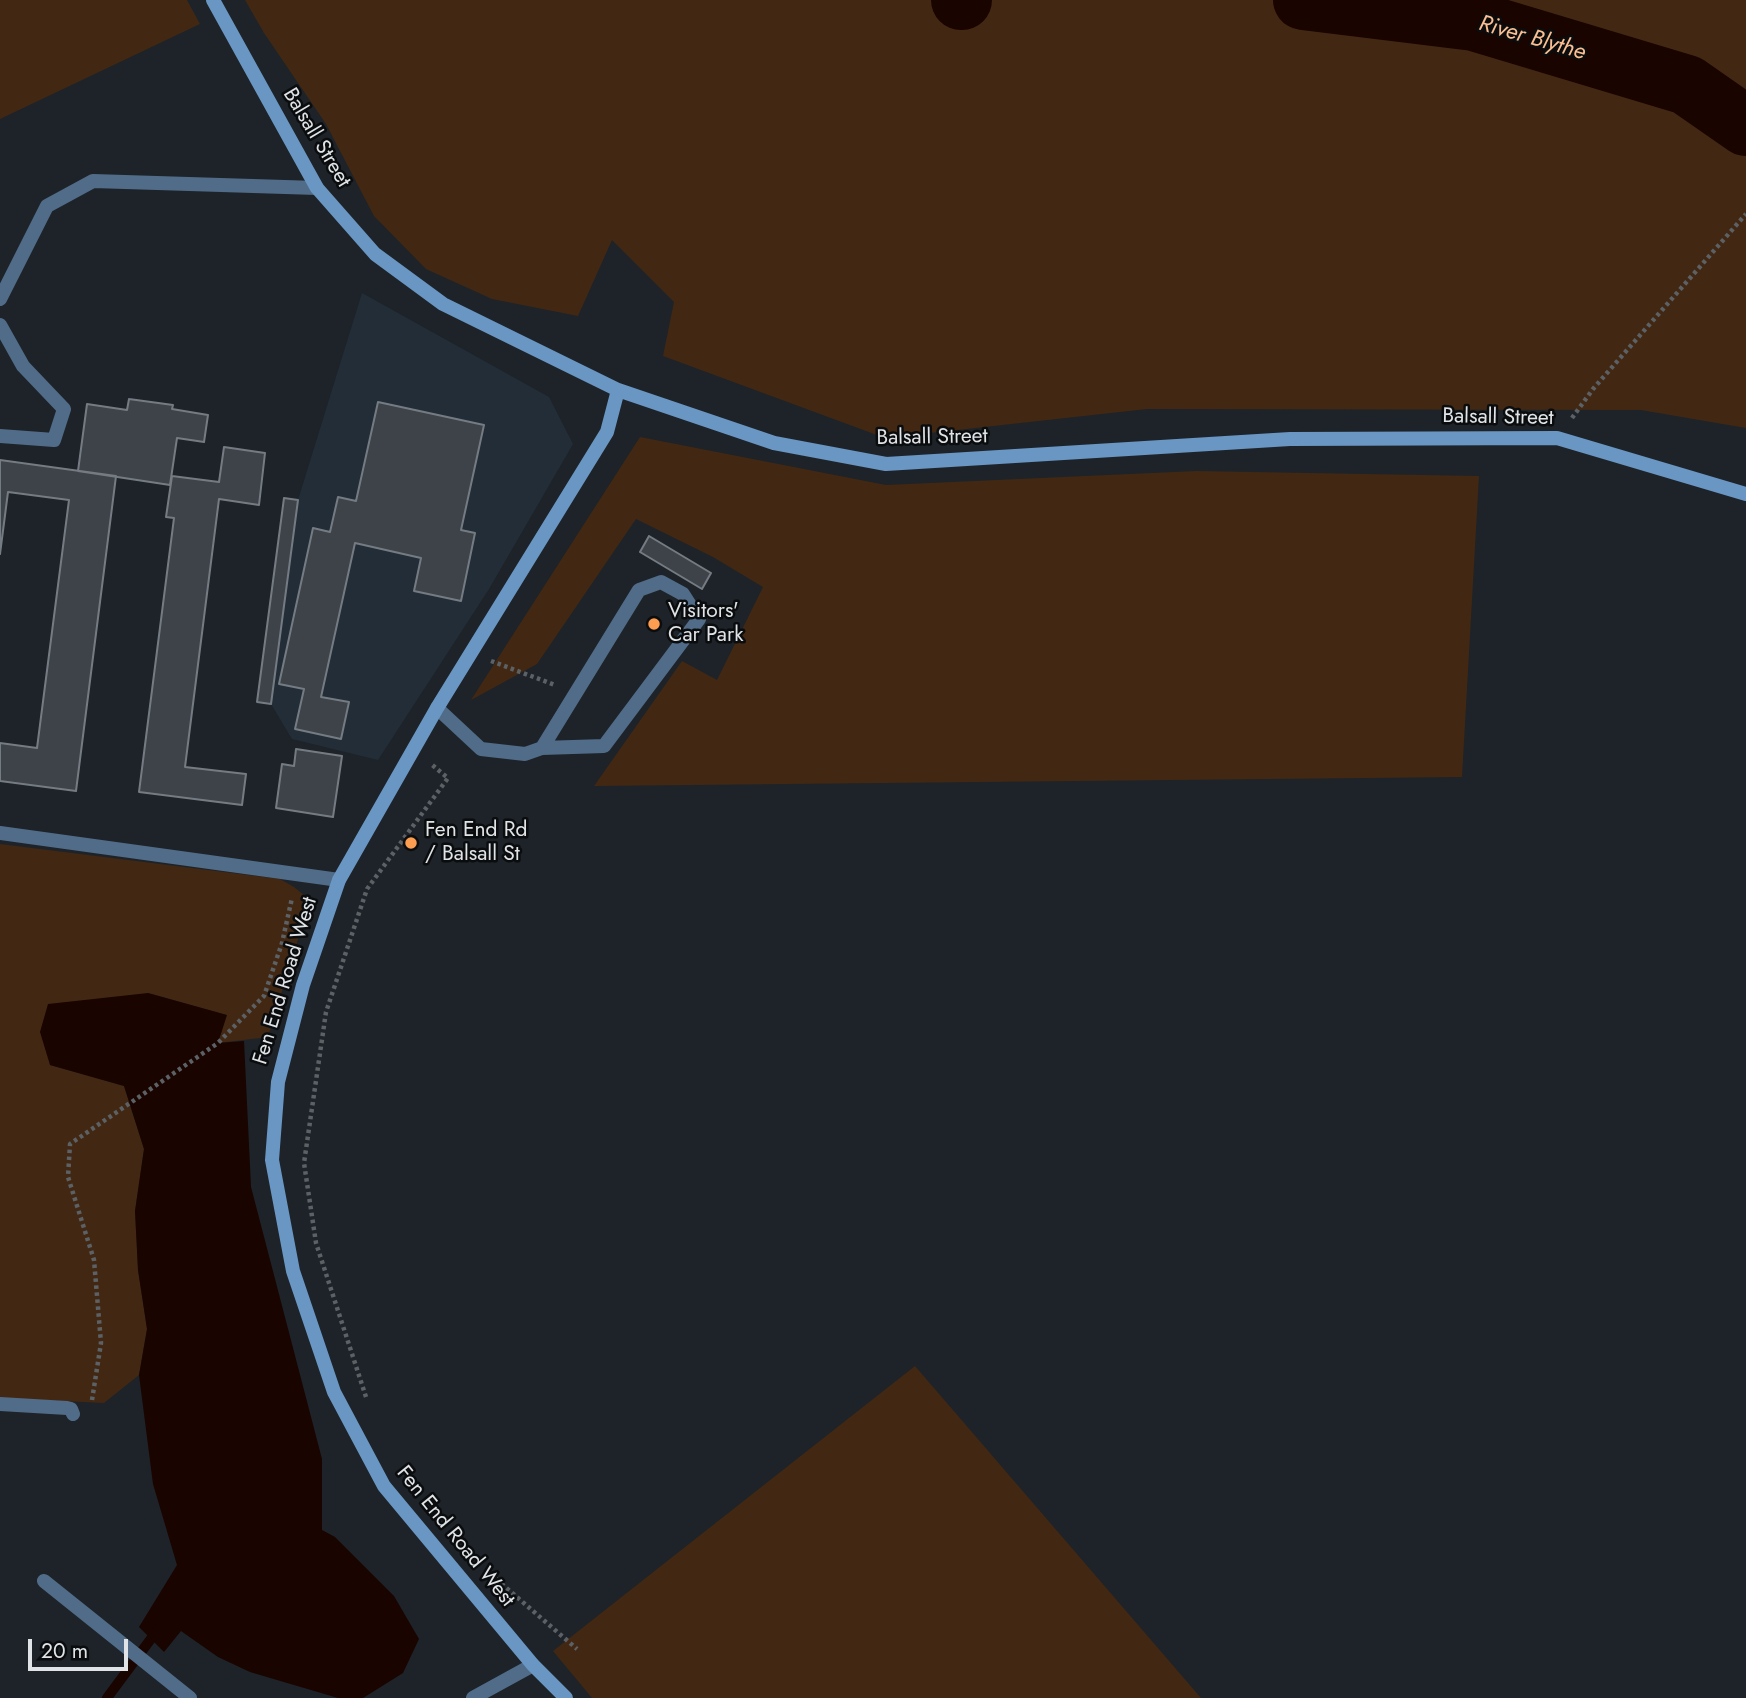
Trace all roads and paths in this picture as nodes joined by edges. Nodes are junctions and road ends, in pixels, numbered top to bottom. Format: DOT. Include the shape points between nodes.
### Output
graph roads {
  1 [pos="213,0"];
  2 [pos="317,187"];
  3 [pos="1746,214"];
  4 [pos="0,299"];
  5 [pos="0,325"];
  6 [pos="618,390"];
  7 [pos="0,436"];
  8 [pos="1558,438"];
  9 [pos="1746,494"];
  10 [pos="471,653"];
  11 [pos="576,693"];
  12 [pos="437,708"];
  13 [pos="542,748"];
  14 [pos="413,751"];
  15 [pos="0,833"];
  16 [pos="297,875"];
  17 [pos="339,880"];
  18 [pos="368,1402"];
  19 [pos="0,1404"];
  20 [pos="92,1404"];
  21 [pos="72,1414"];
  22 [pos="488,1569"];
  23 [pos="44,1581"];
  24 [pos="577,1649"];
  25 [pos="533,1665"];
  26 [pos="190,1698"];
  27 [pos="473,1698"];
  28 [pos="566,1698"];
  1 -- 2 [label="main road, Balsall Street"];
  2 -- 4 [label="lane" via="93,181 47,206"];
  2 -- 6 [label="main road, Balsall Street" via="375,254 443,304"];
  3 -- 8 [label="path" via="1593,389"];
  5 -- 7 [label="lane" via="23,366 64,409 54,440"];
  6 -- 8 [label="main road, Balsall Street" via="774,443 886,464 1290,439"];
  6 -- 10 [label="main road, Fen End Road West" via="607,432"];
  8 -- 9 [label="main road, Balsall Street"];
  10 -- 11 [label="path"];
  10 -- 12 [label="main road, Fen End Road West"];
  11 -- 13 [label="lane"];
  11 -- 13 [label="lane" via="639,590 661,582 683,594 699,619 604,746"];
  12 -- 13 [label="lane" via="481,749 525,754"];
  12 -- 14 [label="main road, Fen End Road West"];
  14 -- 17 [label="main road, Fen End Road West"];
  14 -- 18 [label="path" via="448,778 367,889 326,1012 304,1163 316,1243"];
  15 -- 16 [label="lane"];
  16 -- 17 [label="lane"];
  16 -- 20 [label="path" via="264,996 218,1043 71,1144 68,1177 94,1260 101,1343"];
  17 -- 25 [label="main road, Fen End Road West" via="303,985 278,1082 272,1160 293,1271 334,1392 384,1486"];
  19 -- 21 [label="lane" via="67,1408"];
  22 -- 24 [label="path"];
  23 -- 26 [label="lane"];
  25 -- 27 [label="lane"];
  25 -- 28 [label="main road, Fen End Road West"];
}
